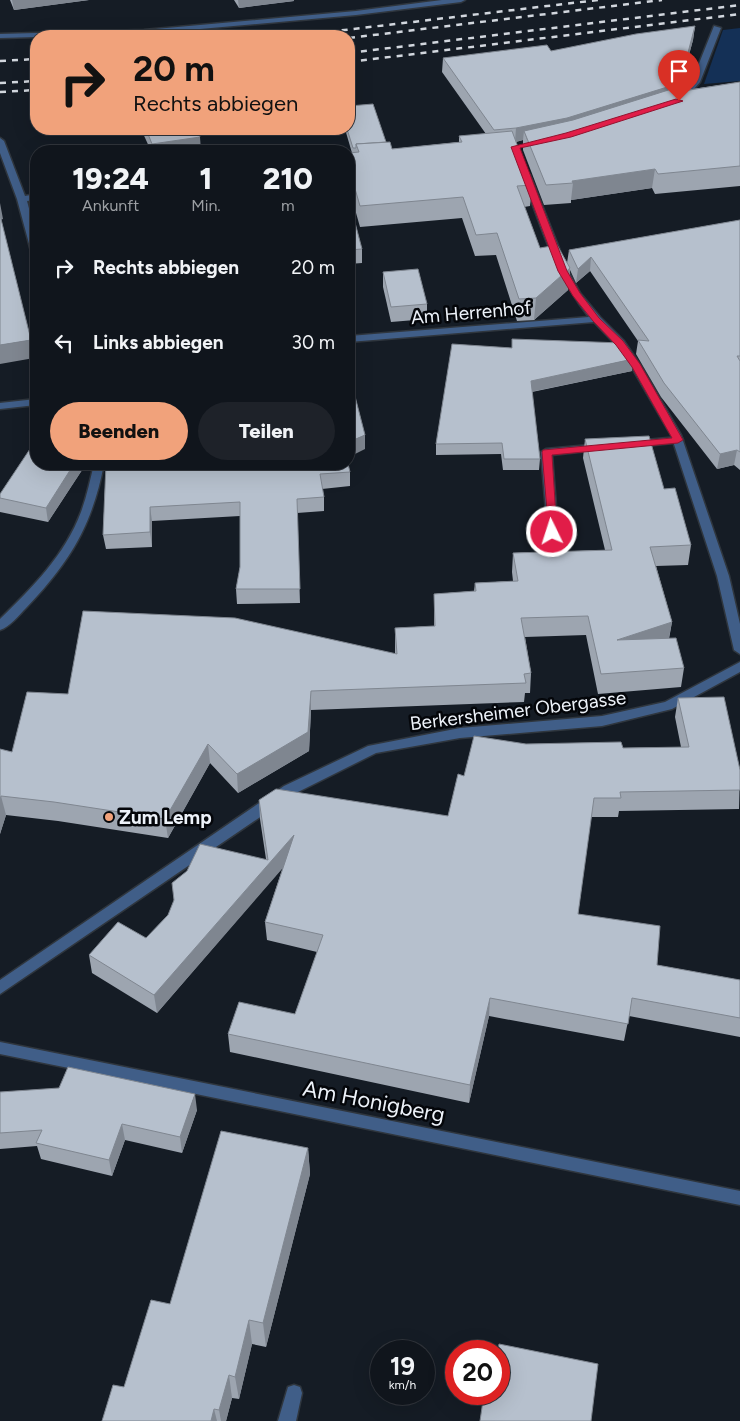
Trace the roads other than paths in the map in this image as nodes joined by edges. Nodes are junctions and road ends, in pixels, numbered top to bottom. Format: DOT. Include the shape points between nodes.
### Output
graph roads {
  1 [pos="461,0"];
  2 [pos="717,28"];
  3 [pos="166,30"];
  4 [pos="30,35"];
  5 [pos="0,36"];
  6 [pos="696,99"];
  7 [pos="679,101"];
  8 [pos="670,104"];
  9 [pos="0,141"];
  10 [pos="522,164"];
  11 [pos="30,198"];
  12 [pos="22,199"];
  13 [pos="30,229"];
  14 [pos="596,320"];
  15 [pos="355,339"];
  16 [pos="30,403"];
  17 [pos="0,406"];
  18 [pos="678,440"];
  19 [pos="98,470"];
  20 [pos="552,532"];
  21 [pos="0,626"];
  22 [pos="740,650"];
  23 [pos="740,666"];
  24 [pos="0,988"];
  25 [pos="0,1048"];
  26 [pos="740,1198"];
  27 [pos="294,1393"];
  28 [pos="287,1421"];
  1 -- 3 [label="street"];
  2 -- 7 [label="street" via="696,82"];
  4 -- 5 [label="street"];
  6 -- 7 [label="street"];
  7 -- 8 [label="street"];
  9 -- 12 [label="street"];
  10 -- 14 [label="street" via="563,271"];
  11 -- 12 [label="street"];
  12 -- 13 [label="street"];
  14 -- 15 [label="street, Am Herrenhof"];
  14 -- 18 [label="street" via="620,343 636,366"];
  16 -- 17 [label="street"];
  18 -- 20 [label="street" via="546,452"];
  18 -- 22 [label="street" via="723,576"];
  19 -- 21 [label="street" via="84,520 64,558"];
  23 -- 24 [label="street, Berkersheimer Obergasse" via="668,706 602,721 460,733 373,749 289,790"];
  25 -- 26 [label="street, Am Honigberg"];
  27 -- 28 [label="street"];
}
